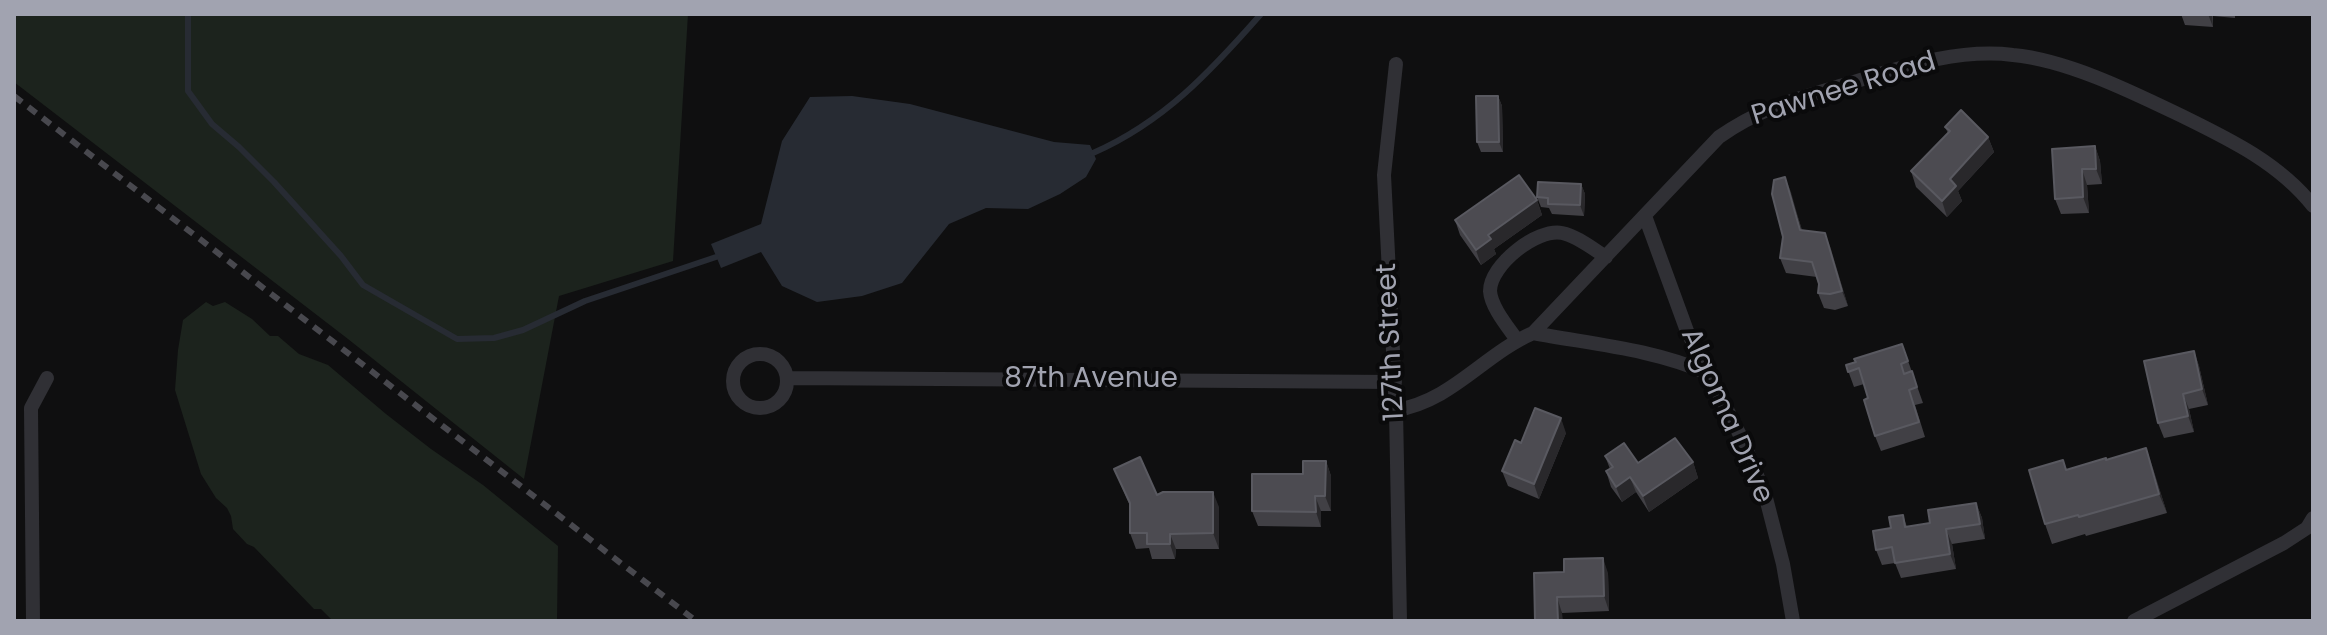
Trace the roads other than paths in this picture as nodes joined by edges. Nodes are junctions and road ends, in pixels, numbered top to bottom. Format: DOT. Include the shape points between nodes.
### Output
graph roads {
  1 [pos="1396,64"];
  2 [pos="2313,206"];
  3 [pos="1645,216"];
  4 [pos="1606,257"];
  5 [pos="1533,333"];
  6 [pos="1517,340"];
  7 [pos="1707,373"];
  8 [pos="47,378"];
  9 [pos="788,378"];
  10 [pos="1395,382"];
  11 [pos="1396,410"];
  12 [pos="2313,518"];
  13 [pos="33,621"];
  14 [pos="1400,621"];
  15 [pos="1793,621"];
  16 [pos="2134,621"];
  1 -- 10 [label="street, 127th Street" via="1384,175"];
  2 -- 3 [label="street, Pawnee Road" via="2288,178 2233,141 2061,66 1998,54 1937,59 1769,107 1719,137"];
  3 -- 4 [label="street, Pawnee Road"];
  3 -- 7 [label="street, Algoma Drive"];
  4 -- 5 [label="street, Pawnee Road"];
  4 -- 6 [label="street" via="1563,233 1546,233 1515,251 1496,271 1490,291"];
  5 -- 6 [label="street, Pawnee Road"];
  5 -- 7 [label="street" via="1685,363"];
  6 -- 11 [label="street, Pawnee Road" via="1438,398"];
  7 -- 15 [label="street, Algoma Drive" via="1766,498"];
  8 -- 13 [label="street" via="31,408"];
  9 -- 10 [label="street, 87th Avenue"];
  10 -- 11 [label="street, 127th Street"];
  11 -- 14 [label="street, 127th Street"];
  12 -- 16 [label="street" via="2284,543"];
}
